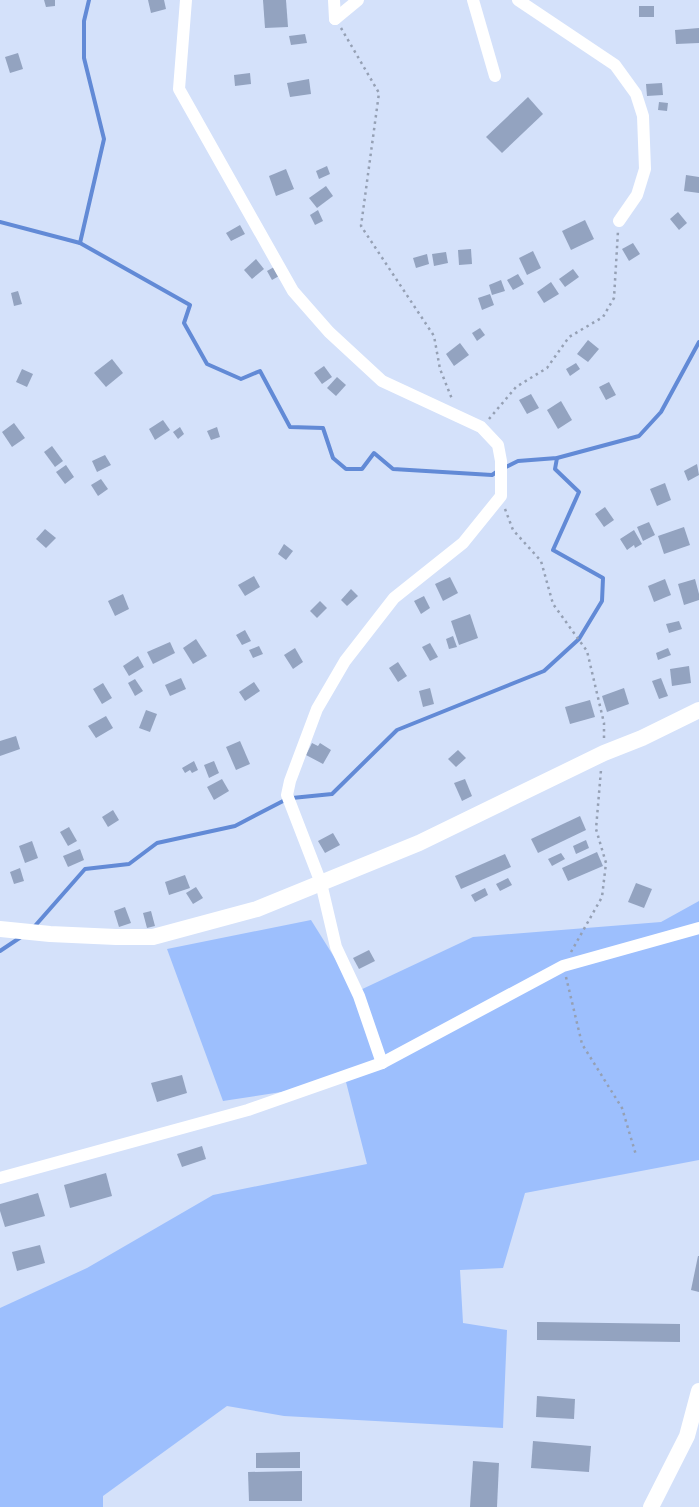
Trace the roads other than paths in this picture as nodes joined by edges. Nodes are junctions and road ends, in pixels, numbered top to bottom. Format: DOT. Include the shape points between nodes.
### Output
graph roads {
  1 [pos="186,0"];
  2 [pos="334,0"];
  3 [pos="358,0"];
  4 [pos="473,0"];
  5 [pos="518,0"];
  6 [pos="495,76"];
  7 [pos="618,221"];
  8 [pos="699,710"];
  9 [pos="321,883"];
  10 [pos="699,928"];
  11 [pos="0,929"];
  12 [pos="382,1063"];
  13 [pos="0,1178"];
  14 [pos="699,1391"];
  15 [pos="651,1507"];
  1 -- 9 [label="street" via="179,89 293,291 330,332 382,381 481,427 498,445 501,496 463,542 394,598 345,661 317,709 287,795"];
  2 -- 3 [label="street" via="335,19"];
  4 -- 6 [label="street"];
  5 -- 7 [label="street" via="615,65 636,94 643,116 645,169 637,195"];
  8 -- 9 [label="street" via="442,832"];
  9 -- 11 [label="street" via="257,910 153,936 50,934"];
  9 -- 12 [label="street" via="336,947 359,996"];
  10 -- 12 [label="street" via="563,966"];
  12 -- 13 [label="street" via="248,1110"];
  14 -- 15 [label="street" via="687,1436"];
}
